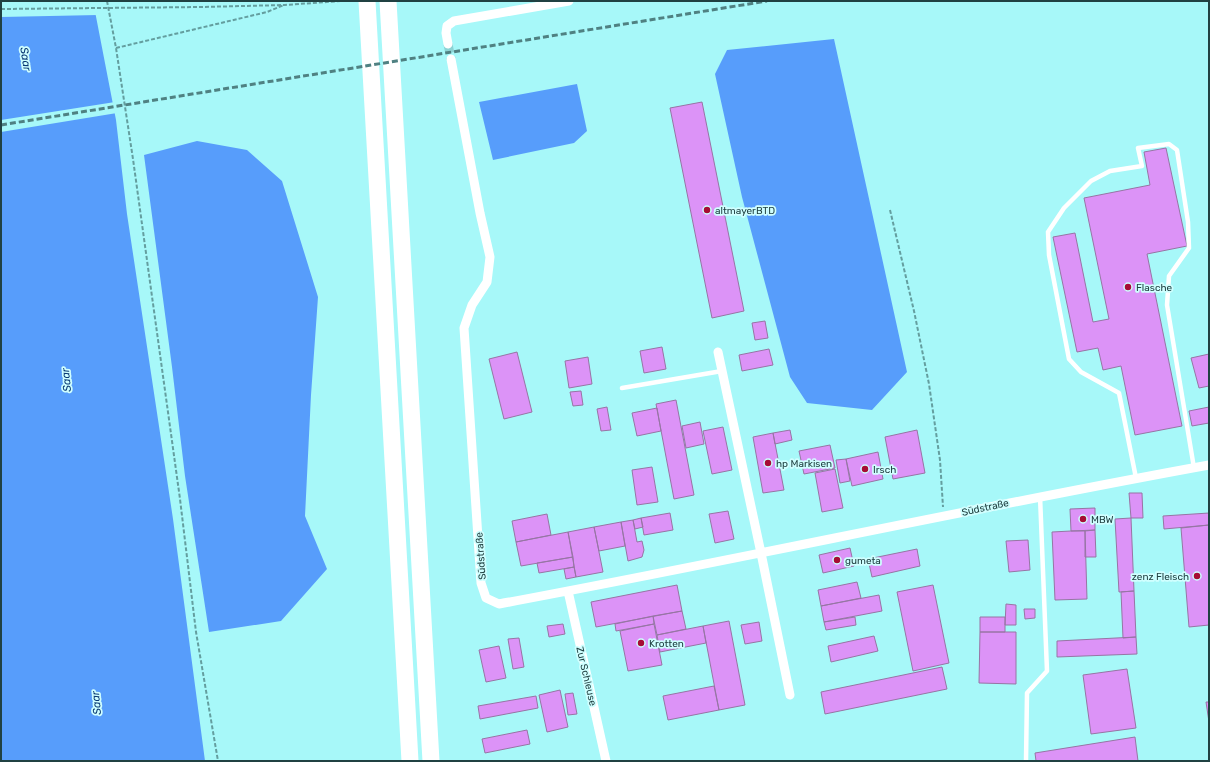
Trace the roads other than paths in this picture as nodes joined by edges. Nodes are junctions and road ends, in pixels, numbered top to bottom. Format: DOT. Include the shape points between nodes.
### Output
graph roads {
  1 [pos="367,1"];
  2 [pos="388,1"];
  3 [pos="569,1"];
  4 [pos="448,44"];
  5 [pos="451,59"];
  6 [pos="718,352"];
  7 [pos="722,371"];
  8 [pos="622,388"];
  9 [pos="1209,465"];
  10 [pos="1194,468"];
  11 [pos="1136,478"];
  12 [pos="1040,496"];
  13 [pos="761,553"];
  14 [pos="568,591"];
  15 [pos="790,695"];
  16 [pos="410,761"];
  17 [pos="431,761"];
  18 [pos="606,761"];
  19 [pos="1026,761"];
  1 -- 16 [label="highway"];
  2 -- 17 [label="highway"];
  3 -- 4 [label="street" via="454,20 447,26"];
  5 -- 14 [label="street, Südstraße" via="490,257 487,282 472,305 464,328 481,583 486,598 499,604"];
  6 -- 7 [label="street"];
  7 -- 8 [label="lane"];
  7 -- 13 [label="street"];
  9 -- 10 [label="street, Südstraße"];
  10 -- 11 [label="street, Südstraße"];
  10 -- 11 [label="lane" via="1167,306 1169,276 1188,248 1189,239 1177,150 1169,144 1138,148 1142,166 1110,171 1091,181 1064,208 1048,232 1049,255 1069,359 1081,372 1120,393"];
  11 -- 12 [label="street, Südstraße"];
  12 -- 13 [label="street, Südstraße"];
  12 -- 19 [label="lane" via="1047,671 1027,693"];
  13 -- 14 [label="street, Südstraße"];
  13 -- 15 [label="street"];
  14 -- 18 [label="street, Zur Schleuse"];
}
